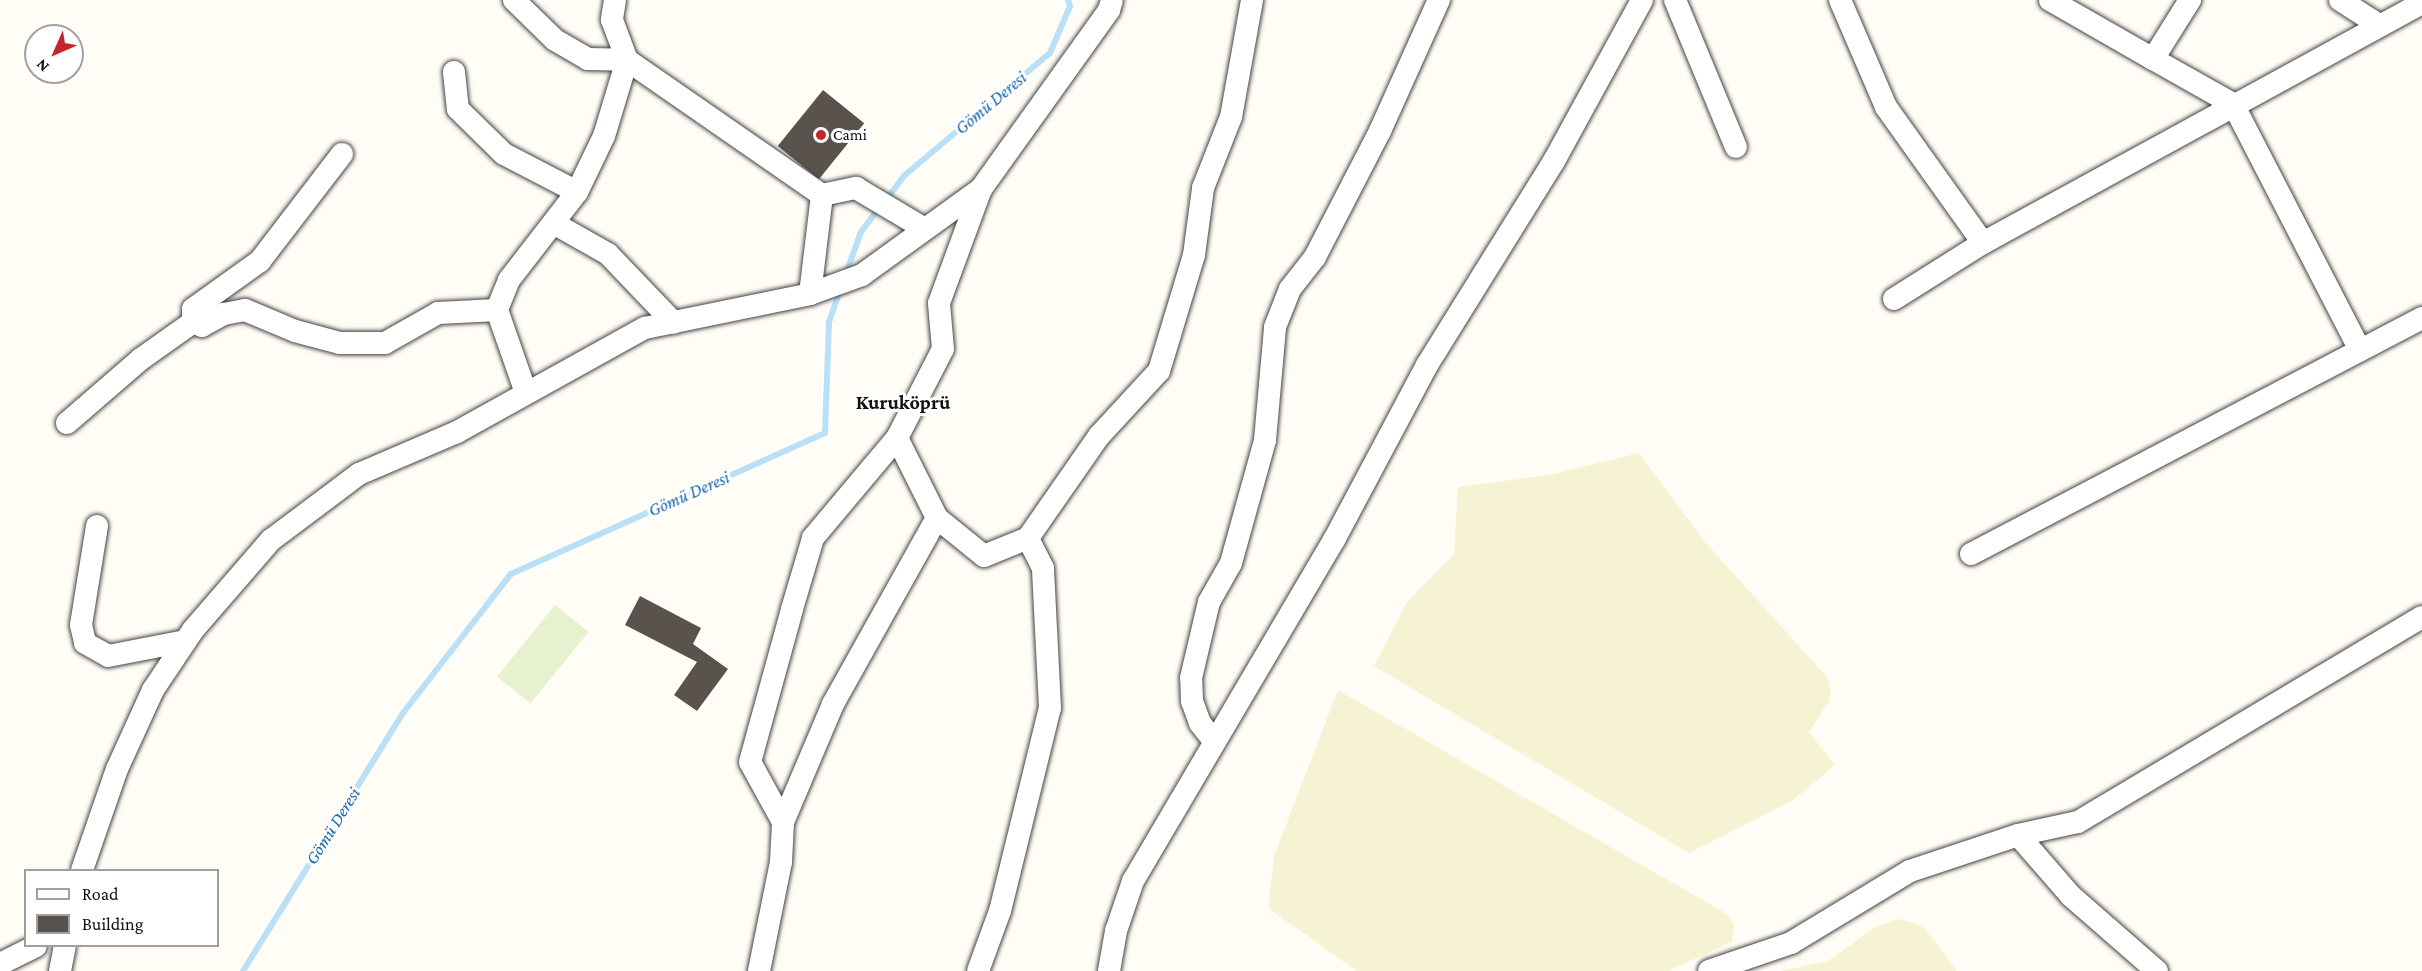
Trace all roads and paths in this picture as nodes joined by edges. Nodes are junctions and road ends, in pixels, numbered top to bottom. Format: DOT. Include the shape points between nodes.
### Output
graph roads {
  1 [pos="514,0"];
  2 [pos="615,0"];
  3 [pos="1112,0"];
  4 [pos="1252,0"];
  5 [pos="1439,0"];
  6 [pos="1642,0"];
  7 [pos="1675,0"];
  8 [pos="1840,0"];
  9 [pos="2050,0"];
  10 [pos="2190,0"];
  11 [pos="2340,0"];
  12 [pos="2422,3"];
  13 [pos="2379,25"];
  14 [pos="2153,59"];
  15 [pos="627,60"];
  16 [pos="454,72"];
  17 [pos="2233,104"];
  18 [pos="1736,147"];
  19 [pos="342,154"];
  20 [pos="981,189"];
  21 [pos="577,192"];
  22 [pos="822,195"];
  23 [pos="555,225"];
  24 [pos="925,228"];
  25 [pos="1983,243"];
  26 [pos="810,294"];
  27 [pos="1894,299"];
  28 [pos="497,310"];
  29 [pos="2422,318"];
  30 [pos="193,322"];
  31 [pos="675,323"];
  32 [pos="2360,350"];
  33 [pos="526,393"];
  34 [pos="67,423"];
  35 [pos="897,438"];
  36 [pos="937,518"];
  37 [pos="97,526"];
  38 [pos="1028,538"];
  39 [pos="1971,554"];
  40 [pos="2422,617"];
  41 [pos="186,640"];
  42 [pos="1214,741"];
  43 [pos="783,822"];
  44 [pos="2019,836"];
  45 [pos="82,865"];
  46 [pos="32,947"];
  47 [pos="65,947"];
  48 [pos="0,964"];
  49 [pos="60,971"];
  50 [pos="759,971"];
  51 [pos="978,971"];
  52 [pos="1109,971"];
  53 [pos="1709,971"];
  54 [pos="2157,971"];
  1 -- 15 [label="street" via="555,40 588,59"];
  2 -- 15 [label="street" via="612,20"];
  3 -- 20 [label="street" via="1109,10"];
  4 -- 38 [label="street" via="1231,117 1203,188 1194,255 1159,371 1099,436"];
  5 -- 42 [label="street" via="1380,131 1315,257 1290,289 1275,327 1265,440 1231,563 1209,602 1191,678 1196,712"];
  6 -- 42 [label="street" via="1554,160 1427,365 1334,540"];
  7 -- 18 [label="street"];
  8 -- 25 [label="street" via="1886,107"];
  9 -- 14 [label="street"];
  10 -- 14 [label="street"];
  11 -- 13 [label="street"];
  12 -- 13 [label="street"];
  13 -- 17 [label="street"];
  14 -- 17 [label="street"];
  15 -- 21 [label="street" via="604,136"];
  15 -- 22 [label="street"];
  16 -- 21 [label="street" via="458,109 496,147"];
  17 -- 25 [label="street"];
  17 -- 32 [label="street"];
  19 -- 30 [label="street" via="260,261 193,309"];
  20 -- 24 [label="street"];
  20 -- 35 [label="street" via="939,303 943,349"];
  21 -- 23 [label="street"];
  22 -- 24 [label="street" via="856,188"];
  22 -- 26 [label="street"];
  23 -- 28 [label="street" via="509,280"];
  23 -- 31 [label="street" via="608,254"];
  24 -- 26 [label="street" via="862,275"];
  25 -- 27 [label="street"];
  26 -- 31 [label="street"];
  28 -- 30 [label="street" via="438,313 384,343 340,343 295,332 245,310 224,314 202,326"];
  28 -- 33 [label="street"];
  29 -- 32 [label="street"];
  30 -- 34 [label="street" via="141,359"];
  31 -- 33 [label="street" via="645,328"];
  32 -- 39 [label="street"];
  33 -- 41 [label="street" via="457,432 359,474 271,540"];
  35 -- 36 [label="street"];
  35 -- 43 [label="street" via="813,538 750,762"];
  36 -- 38 [label="street" via="984,556"];
  36 -- 43 [label="street" via="833,704"];
  37 -- 41 [label="street" via="81,625 85,643 91,650 108,656"];
  38 -- 51 [label="street" via="1043,568 1050,708 1000,911"];
  40 -- 44 [label="street" via="2078,822"];
  41 -- 45 [label="street" via="153,690 117,769"];
  42 -- 52 [label="street" via="1133,881 1116,931"];
  43 -- 50 [label="street" via="781,862"];
  44 -- 53 [label="street" via="1910,871 1791,943"];
  44 -- 54 [label="street" via="2071,896"];
  46 -- 48 [label="street"];
  47 -- 49 [label="street"];
}
